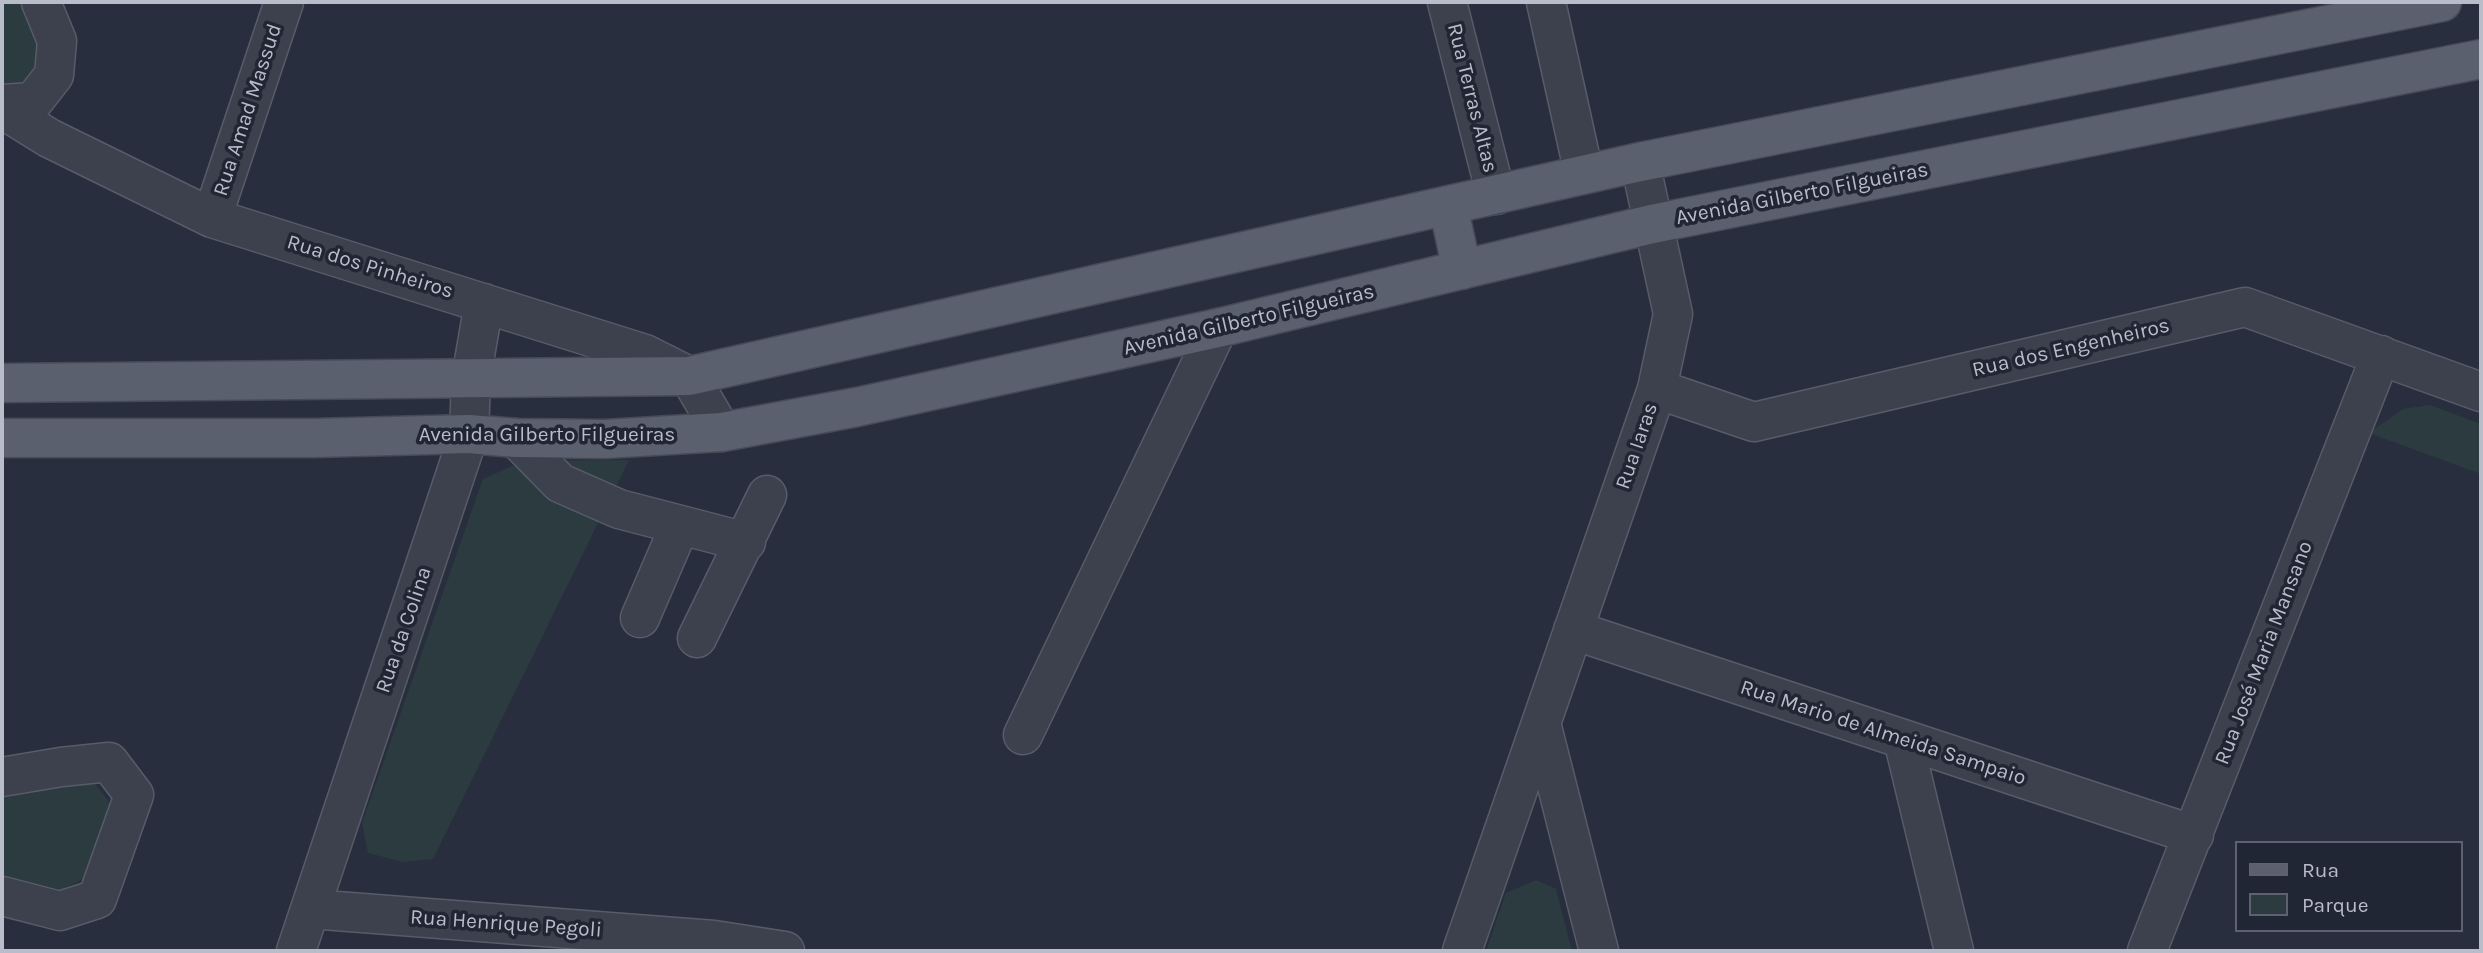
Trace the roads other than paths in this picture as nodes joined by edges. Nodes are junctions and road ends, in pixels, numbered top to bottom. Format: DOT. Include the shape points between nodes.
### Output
graph roads {
  1 [pos="41,2"];
  2 [pos="284,2"];
  3 [pos="1447,2"];
  4 [pos="1546,2"];
  5 [pos="2442,2"];
  6 [pos="2481,59"];
  7 [pos="2,106"];
  8 [pos="1640,162"];
  9 [pos="1584,174"];
  10 [pos="1496,195"];
  11 [pos="1448,205"];
  12 [pos="212,218"];
  13 [pos="1653,224"];
  14 [pos="1462,270"];
  15 [pos="484,303"];
  16 [pos="1219,328"];
  17 [pos="2381,355"];
  18 [pos="689,376"];
  19 [pos="471,379"];
  20 [pos="2,383"];
  21 [pos="1657,388"];
  22 [pos="2481,392"];
  23 [pos="722,432"];
  24 [pos="469,434"];
  25 [pos="2,438"];
  26 [pos="516,438"];
  27 [pos="767,495"];
  28 [pos="680,525"];
  29 [pos="746,542"];
  30 [pos="640,618"];
  31 [pos="1573,630"];
  32 [pos="697,638"];
  33 [pos="1541,723"];
  34 [pos="1023,735"];
  35 [pos="1903,739"];
  36 [pos="2,777"];
  37 [pos="2194,835"];
  38 [pos="2,896"];
  39 [pos="310,909"];
  40 [pos="296,951"];
  41 [pos="785,951"];
  42 [pos="1462,951"];
  43 [pos="1599,951"];
  44 [pos="1954,951"];
  45 [pos="2147,951"];
  1 -- 7 [label="street, Rua dos Pinheiros" via="57,41 54,75 33,102"];
  2 -- 12 [label="street, Rua Amad Massud"];
  3 -- 10 [label="street, Rua Terras Altas"];
  4 -- 9 [label="street"];
  5 -- 8 [label="main road"];
  6 -- 13 [label="main road, Avenida Gilberto Filgueiras"];
  7 -- 12 [label="street, Rua dos Pinheiros" via="49,138"];
  8 -- 9 [label="main road"];
  8 -- 13 [label="street, Rua Iaras"];
  9 -- 10 [label="main road"];
  10 -- 11 [label="main road"];
  11 -- 14 [label="main road"];
  11 -- 18 [label="main road"];
  12 -- 15 [label="street, Rua dos Pinheiros"];
  13 -- 14 [label="main road, Avenida Gilberto Filgueiras"];
  13 -- 21 [label="street, Rua Iaras" via="1674,314"];
  14 -- 16 [label="main road, Avenida Gilberto Filgueiras"];
  15 -- 18 [label="street, Rua dos Pinheiros" via="645,354"];
  15 -- 19 [label="street, Rua da Colina"];
  16 -- 23 [label="main road, Avenida Gilberto Filgueiras"];
  16 -- 34 [label="street"];
  17 -- 21 [label="street, Rua dos Engenheiros" via="2245,307 1754,422"];
  17 -- 22 [label="street, Rua dos Engenheiros"];
  17 -- 37 [label="street, Rua José Maria Mansano"];
  18 -- 19 [label="main road"];
  18 -- 23 [label="street"];
  19 -- 20 [label="main road"];
  19 -- 24 [label="street, Rua da Colina"];
  21 -- 31 [label="street, Rua Iaras"];
  23 -- 26 [label="main road, Avenida Gilberto Filgueiras" via="606,439"];
  24 -- 25 [label="main road, Avenida Gilberto Filgueiras"];
  24 -- 26 [label="main road, Avenida Gilberto Filgueiras"];
  24 -- 39 [label="street, Rua da Colina"];
  26 -- 28 [label="street" via="560,483 619,509"];
  27 -- 29 [label="street"];
  28 -- 29 [label="street"];
  28 -- 30 [label="street"];
  29 -- 32 [label="street"];
  31 -- 33 [label="street, Rua Iaras"];
  31 -- 35 [label="street, Rua Mario de Almeida Sampaio"];
  33 -- 42 [label="street, Rua Iaras"];
  33 -- 43 [label="street"];
  35 -- 37 [label="street, Rua Mario de Almeida Sampaio"];
  35 -- 44 [label="street"];
  36 -- 38 [label="street" via="109,762 134,795 97,899 60,911"];
  37 -- 45 [label="street, Rua José Maria Mansano"];
  39 -- 40 [label="street, Rua da Colina"];
  39 -- 41 [label="street, Rua Henrique Pegoli" via="713,940"];
}
